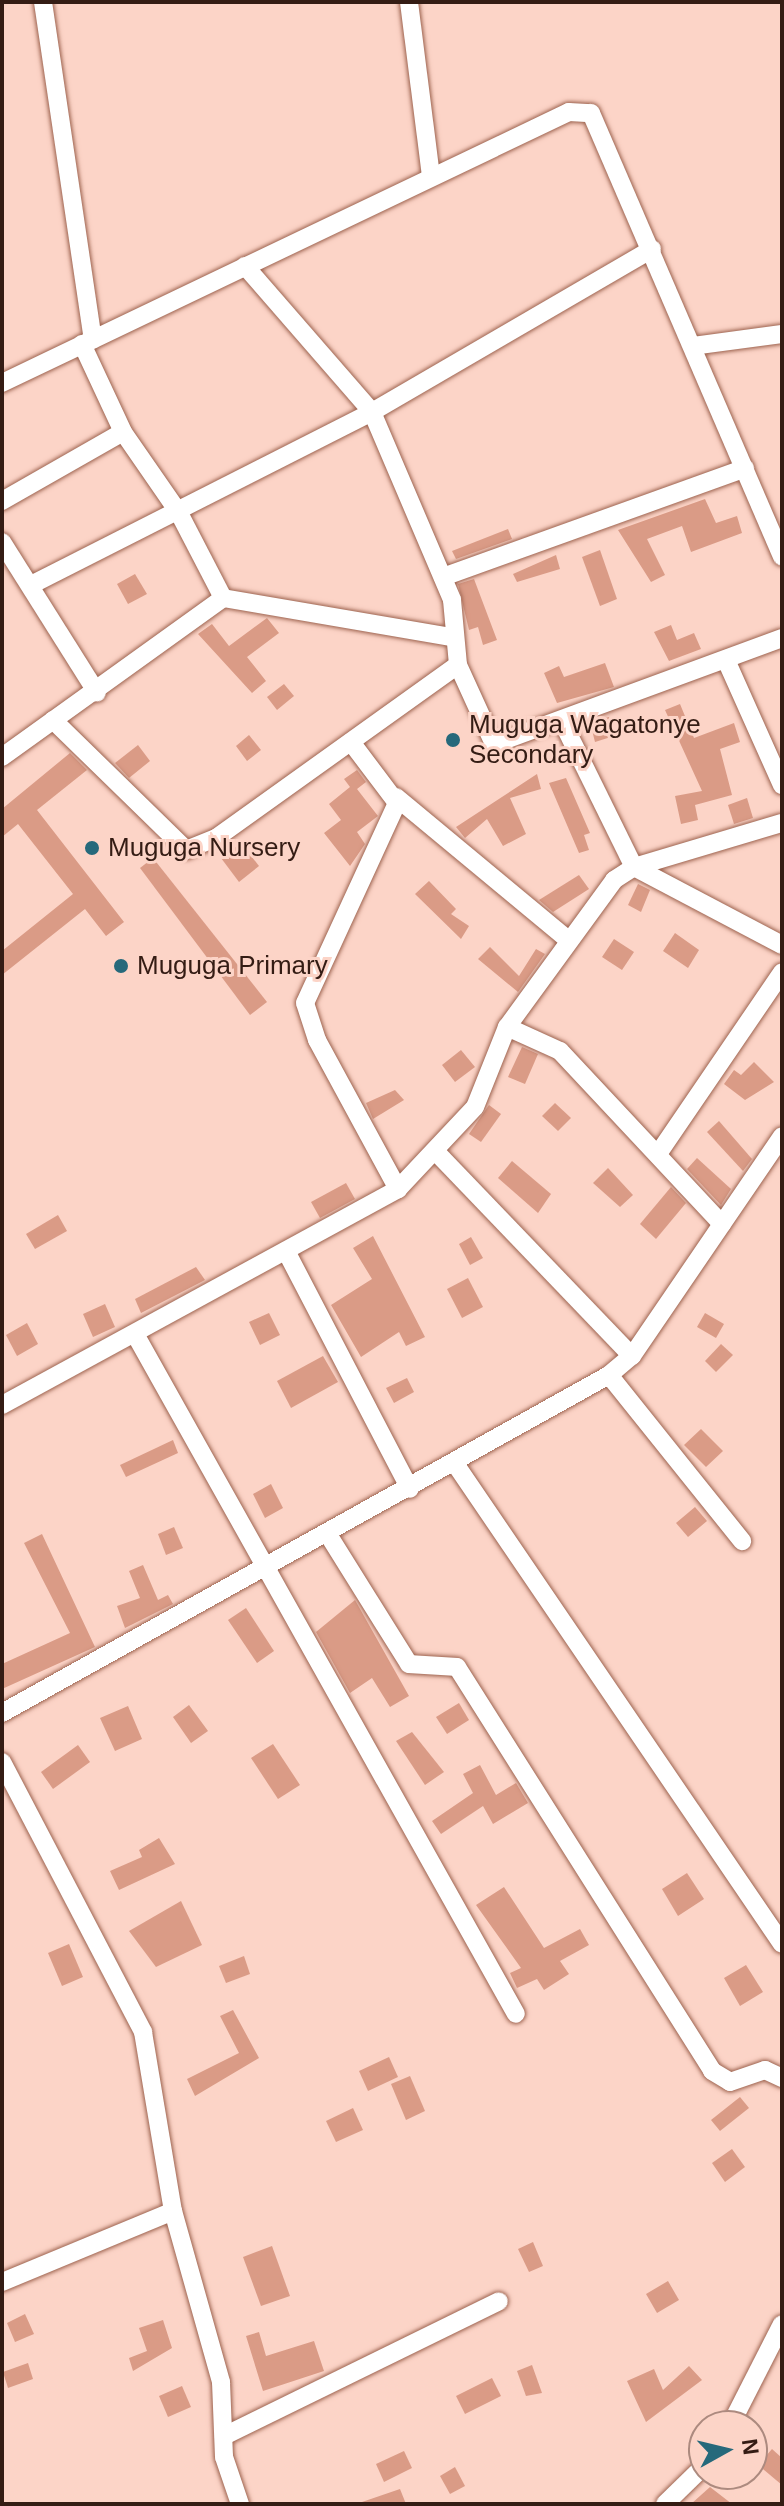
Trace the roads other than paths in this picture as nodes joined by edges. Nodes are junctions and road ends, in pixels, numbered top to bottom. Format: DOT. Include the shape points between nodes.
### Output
graph roads {
  1 [pos="43,2"];
  2 [pos="409,2"];
  3 [pos="431,177"];
  4 [pos="652,249"];
  5 [pos="245,266"];
  6 [pos="782,334"];
  7 [pos="88,342"];
  8 [pos="693,346"];
  9 [pos="2,383"];
  10 [pos="372,412"];
  11 [pos="123,432"];
  12 [pos="745,468"];
  13 [pos="2,501"];
  14 [pos="179,513"];
  15 [pos="2,542"];
  16 [pos="782,557"];
  17 [pos="443,577"];
  18 [pos="33,584"];
  19 [pos="223,598"];
  20 [pos="452,637"];
  21 [pos="782,638"];
  22 [pos="726,660"];
  23 [pos="458,665"];
  24 [pos="97,693"];
  25 [pos="53,720"];
  26 [pos="563,723"];
  27 [pos="351,742"];
  28 [pos="2,757"];
  29 [pos="782,785"];
  30 [pos="396,797"];
  31 [pos="782,823"];
  32 [pos="634,867"];
  33 [pos="566,938"];
  34 [pos="782,945"];
  35 [pos="782,972"];
  36 [pos="507,1027"];
  37 [pos="782,1136"];
  38 [pos="438,1154"];
  39 [pos="658,1154"];
  40 [pos="398,1189"];
  41 [pos="722,1224"];
  42 [pos="286,1251"];
  43 [pos="135,1334"];
  44 [pos="632,1356"];
  45 [pos="609,1375"];
  46 [pos="2,1405"];
  47 [pos="456,1465"];
  48 [pos="410,1489"];
  49 [pos="329,1536"];
  50 [pos="742,1541"];
  51 [pos="267,1569"];
  52 [pos="2,1713"];
  53 [pos="2,1762"];
  54 [pos="782,1944"];
  55 [pos="516,2014"];
  56 [pos="782,2078"];
  57 [pos="173,2211"];
  58 [pos="2,2282"];
  59 [pos="499,2301"];
  60 [pos="782,2324"];
  61 [pos="738,2410"];
  62 [pos="224,2436"];
  63 [pos="688,2482"];
  64 [pos="240,2504"];
  65 [pos="665,2504"];
  1 -- 7 [label="street"];
  2 -- 3 [label="street"];
  3 -- 4 [label="street" via="569,112 591,113"];
  3 -- 5 [label="street"];
  4 -- 8 [label="street"];
  4 -- 10 [label="street"];
  5 -- 7 [label="street"];
  5 -- 10 [label="street"];
  6 -- 8 [label="street"];
  7 -- 9 [label="street"];
  7 -- 11 [label="street"];
  8 -- 12 [label="street"];
  10 -- 14 [label="street"];
  10 -- 17 [label="street"];
  11 -- 13 [label="street"];
  11 -- 14 [label="street"];
  12 -- 16 [label="street"];
  12 -- 17 [label="street"];
  14 -- 18 [label="street"];
  14 -- 19 [label="street"];
  15 -- 18 [label="street"];
  17 -- 20 [label="street"];
  18 -- 24 [label="street"];
  19 -- 20 [label="street"];
  19 -- 24 [label="street"];
  20 -- 23 [label="street"];
  21 -- 22 [label="street"];
  22 -- 26 [label="street"];
  22 -- 29 [label="street"];
  23 -- 26 [label="street" via="494,744"];
  23 -- 27 [label="street"];
  24 -- 25 [label="street"];
  25 -- 27 [label="street" via="186,850 216,838"];
  25 -- 28 [label="street"];
  26 -- 32 [label="street"];
  27 -- 30 [label="street"];
  30 -- 33 [label="street"];
  30 -- 40 [label="street" via="305,1003 317,1040"];
  31 -- 32 [label="street"];
  32 -- 33 [label="street"];
  32 -- 34 [label="street"];
  33 -- 36 [label="street"];
  35 -- 39 [label="street"];
  36 -- 38 [label="street" via="475,1107"];
  36 -- 39 [label="street" via="560,1051"];
  37 -- 41 [label="street"];
  38 -- 40 [label="street"];
  38 -- 44 [label="street"];
  39 -- 41 [label="street"];
  40 -- 42 [label="street"];
  41 -- 44 [label="street"];
  42 -- 43 [label="street"];
  42 -- 48 [label="street"];
  43 -- 46 [label="street"];
  43 -- 51 [label="street"];
  44 -- 45 [label="street"];
  45 -- 47 [label="street"];
  45 -- 50 [label="street"];
  47 -- 48 [label="street"];
  47 -- 54 [label="street"];
  48 -- 49 [label="street"];
  49 -- 51 [label="street"];
  49 -- 56 [label="street" via="409,1664 457,1667 712,2071 730,2082 765,2070"];
  51 -- 52 [label="street"];
  51 -- 55 [label="street"];
  53 -- 57 [label="street" via="143,2032"];
  57 -- 58 [label="street"];
  57 -- 62 [label="street" via="221,2382"];
  59 -- 62 [label="street"];
  60 -- 61 [label="street"];
  62 -- 64 [label="street"];
  63 -- 65 [label="street"];
}
